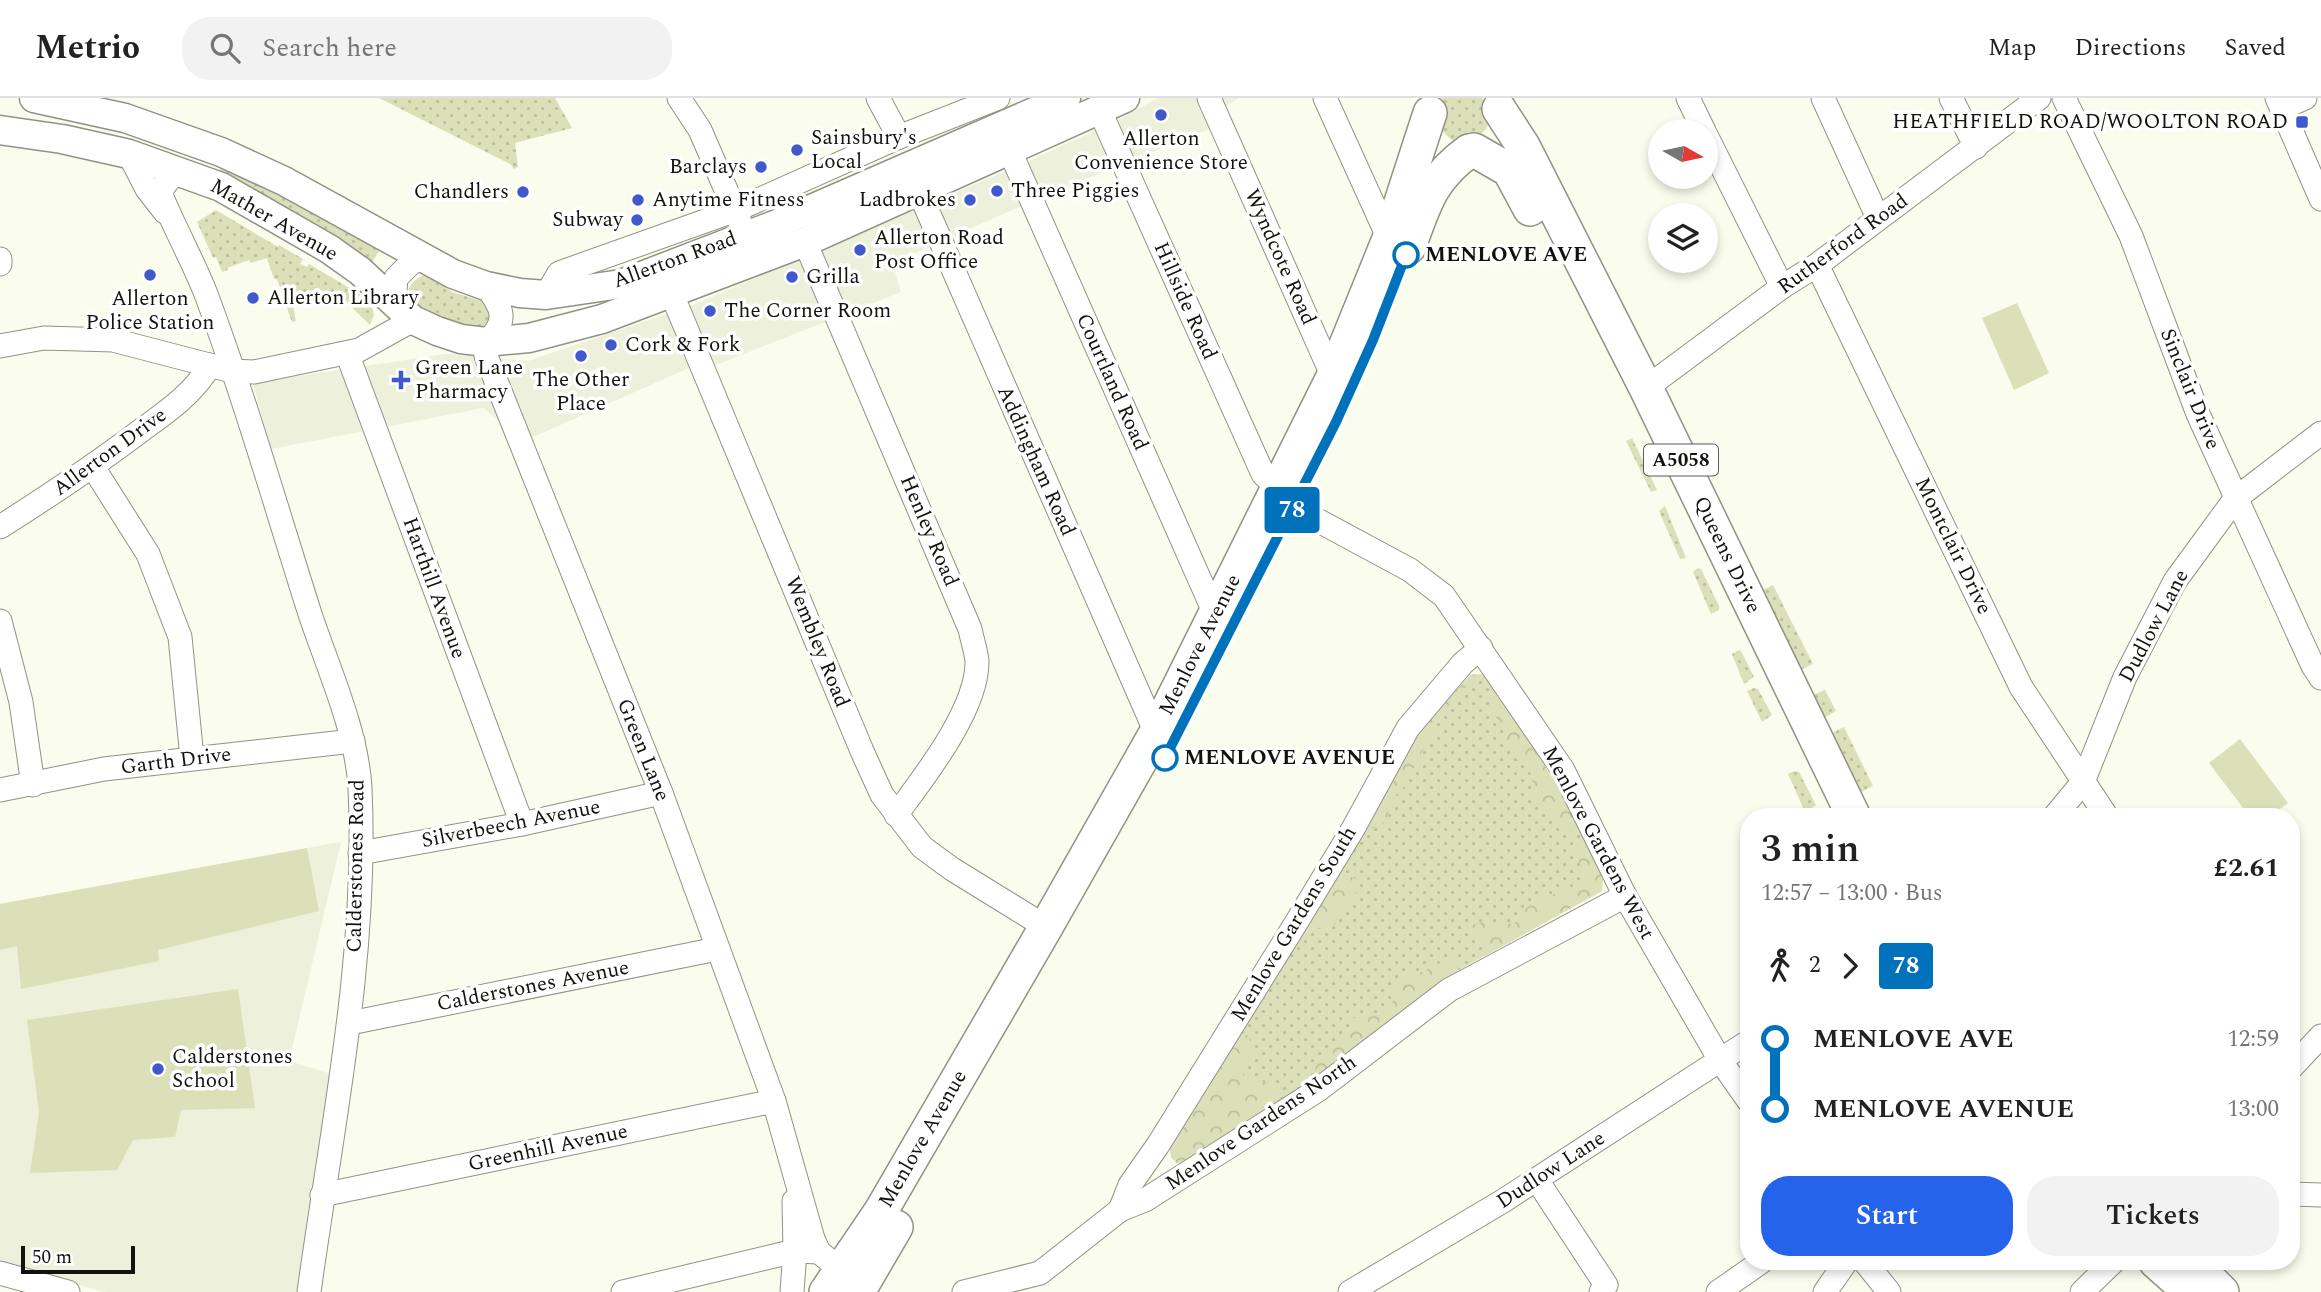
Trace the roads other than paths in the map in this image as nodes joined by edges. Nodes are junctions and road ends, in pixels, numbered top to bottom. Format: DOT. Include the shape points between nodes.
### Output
graph roads {
  1 [pos="34,98"];
  2 [pos="680,98"];
  3 [pos="878,98"];
  4 [pos="998,98"];
  5 [pos="1066,98"];
  6 [pos="1125,98"];
  7 [pos="1209,98"];
  8 [pos="1325,98"];
  9 [pos="1688,98"];
  10 [pos="1823,98"];
  11 [pos="1951,98"];
  12 [pos="2039,98"];
  13 [pos="2064,98"];
  14 [pos="2305,98"];
  15 [pos="68,100"];
  16 [pos="1433,103"];
  17 [pos="1497,103"];
  18 [pos="2279,103"];
  19 [pos="119,108"];
  20 [pos="1099,109"];
  21 [pos="1698,119"];
  22 [pos="0,130"];
  23 [pos="186,138"];
  24 [pos="899,138"];
  25 [pos="62,139"];
  26 [pos="1976,147"];
  27 [pos="1009,149"];
  28 [pos="1471,150"];
  29 [pos="129,154"];
  30 [pos="1718,159"];
  31 [pos="177,170"];
  32 [pos="918,189"];
  33 [pos="2321,199"];
  34 [pos="1878,218"];
  35 [pos="171,220"];
  36 [pos="740,222"];
  37 [pos="1390,239"];
  38 [pos="804,242"];
  39 [pos="426,259"];
  40 [pos="1817,265"];
  41 [pos="486,286"];
  42 [pos="1782,287"];
  43 [pos="671,292"];
  44 [pos="546,295"];
  45 [pos="403,311"];
  46 [pos="528,338"];
  47 [pos="486,342"];
  48 [pos="0,346"];
  49 [pos="347,353"];
  50 [pos="210,365"];
  51 [pos="232,371"];
  52 [pos="1333,377"];
  53 [pos="1646,388"];
  54 [pos="2321,433"];
  55 [pos="93,467"];
  56 [pos="1286,498"];
  57 [pos="2235,499"];
  58 [pos="0,527"];
  59 [pos="1215,614"];
  60 [pos="0,621"];
  61 [pos="1481,648"];
  62 [pos="2321,677"];
  63 [pos="1156,733"];
  64 [pos="353,741"];
  65 [pos="192,758"];
  66 [pos="2084,782"];
  67 [pos="33,785"];
  68 [pos="0,790"];
  69 [pos="661,793"];
  70 [pos="1831,808"];
  71 [pos="1850,808"];
  72 [pos="2062,808"];
  73 [pos="2101,808"];
  74 [pos="896,815"];
  75 [pos="522,824"];
  76 [pos="360,853"];
  77 [pos="1625,896"];
  78 [pos="1046,927"];
  79 [pos="717,948"];
  80 [pos="349,1023"];
  81 [pos="2321,1037"];
  82 [pos="1740,1047"];
  83 [pos="2300,1056"];
  84 [pos="1720,1060"];
  85 [pos="1740,1089"];
  86 [pos="774,1101"];
  87 [pos="793,1162"];
  88 [pos="1537,1180"];
  89 [pos="2300,1194"];
  90 [pos="323,1195"];
  91 [pos="2321,1195"];
  92 [pos="1120,1210"];
  93 [pos="795,1251"];
  94 [pos="1750,1270"];
  95 [pos="1840,1270"];
  96 [pos="1871,1270"];
  97 [pos="2105,1270"];
  98 [pos="2165,1270"];
  99 [pos="2200,1270"];
  100 [pos="0,1273"];
  101 [pos="839,1280"];
  102 [pos="68,1292"];
  103 [pos="309,1292"];
  104 [pos="623,1292"];
  105 [pos="792,1292"];
  106 [pos="964,1292"];
  107 [pos="1350,1292"];
  108 [pos="1601,1292"];
  109 [pos="1718,1292"];
  110 [pos="1825,1292"];
  111 [pos="1889,1292"];
  112 [pos="2082,1292"];
  113 [pos="2190,1292"];
  114 [pos="2222,1292"];
  1 -- 15 [label="main road, Mather Avenue"];
  2 -- 36 [label="street" via="700,130"];
  3 -- 24 [label="street"];
  4 -- 24 [label="street, Allerton Road"];
  5 -- 36 [label="main road, Allerton Road" via="776,224"];
  6 -- 20 [label="main road, Allerton Road"];
  7 -- 52 [label="street, Wyndcote Road"];
  8 -- 37 [label="street"];
  9 -- 21 [label="street"];
  10 -- 34 [label="street"];
  11 -- 26 [label="street"];
  12 -- 26 [label="street, Rutherford Road"];
  13 -- 57 [label="street, Sinclair Drive" via="2131,236"];
  14 -- 18 [label="street"];
  15 -- 19 [label="main road, Mather Avenue"];
  15 -- 25 [label="street"];
  16 -- 28 [label="highway, Queens Drive" via="1435,134 1441,142"];
  16 -- 37 [label="highway, Menlove Avenue"];
  17 -- 28 [label="highway, Menlove Avenue" via="1499,119 1491,139"];
  17 -- 53 [label="highway, Queens Drive / A5058"];
  18 -- 33 [label="street"];
  19 -- 23 [label="main road, Mather Avenue"];
  20 -- 27 [label="main road, Allerton Road"];
  20 -- 56 [label="street, Hillside Road" via="1262,474"];
  22 -- 25 [label="main road, Mather Avenue"];
  23 -- 31 [label="street"];
  23 -- 39 [label="main road, Mather Avenue" via="284,181"];
  24 -- 36 [label="street, Allerton Road"];
  25 -- 29 [label="main road, Mather Avenue"];
  26 -- 34 [label="street, Rutherford Road"];
  27 -- 32 [label="main road, Allerton Road"];
  27 -- 59 [label="street, Courtland Road"];
  28 -- 56 [label="highway, Menlove Avenue" via="1443,173 1424,205 1336,422"];
  28 -- 70 [label="highway, Queens Drive / A5058" via="1501,164 1515,178"];
  29 -- 31 [label="main road, Mather Avenue"];
  29 -- 35 [label="street, Calderstones Road" via="147,189"];
  30 -- 42 [label="street"];
  31 -- 35 [label="street" via="182,191"];
  31 -- 45 [label="main road, Mather Avenue" via="221,187 330,249"];
  32 -- 38 [label="main road, Allerton Road"];
  32 -- 63 [label="street, Addingham Road"];
  34 -- 40 [label="street, Rutherford Road"];
  35 -- 51 [label="street, Calderstones Road" via="204,291"];
  36 -- 44 [label="main road, Allerton Road" via="621,284"];
  37 -- 52 [label="highway, Menlove Avenue"];
  38 -- 43 [label="main road, Allerton Road"];
  38 -- 74 [label="street, Henley Road" via="970,629 977,662 971,695 949,738"];
  39 -- 41 [label="main road, Mather Avenue"];
  39 -- 45 [label="street" via="412,262 396,278"];
  40 -- 42 [label="street, Rutherford Road"];
  40 -- 66 [label="street, Montclair Drive" via="2021,687"];
  41 -- 44 [label="main road, Mather Avenue"];
  41 -- 47 [label="street" via="498,301 502,316 498,332"];
  42 -- 53 [label="street, Rutherford Road"];
  43 -- 46 [label="main road, Allerton Road" via="602,319"];
  43 -- 74 [label="street, Wembley Road" via="862,751"];
  45 -- 47 [label="main road, Mather Avenue" via="437,331"];
  45 -- 49 [label="street" via="359,350"];
  46 -- 47 [label="main road, Mather Avenue"];
  47 -- 69 [label="street, Green Lane" via="486,356 503,403"];
  48 -- 50 [label="street" via="44,338 113,340"];
  49 -- 51 [label="street" via="254,372"];
  49 -- 75 [label="street, Harthill Avenue"];
  50 -- 51 [label="street"];
  50 -- 55 [label="street, Allerton Drive" via="177,404"];
  51 -- 64 [label="street, Calderstones Road"];
  52 -- 56 [label="highway, Menlove Avenue"];
  53 -- 71 [label="highway, Queens Drive / A5058"];
  54 -- 57 [label="street, Dudlow Lane"];
  55 -- 58 [label="street, Allerton Drive"];
  55 -- 65 [label="street" via="148,554 180,637"];
  56 -- 59 [label="highway, Menlove Avenue"];
  56 -- 61 [label="street, Menlove Gardens West" via="1410,570 1444,596"];
  56 -- 101 [label="highway, Menlove Avenue" via="1178,735"];
  57 -- 62 [label="street, Sinclair Drive"];
  57 -- 66 [label="street, Dudlow Lane" via="2175,581 2125,677"];
  59 -- 63 [label="highway, Menlove Avenue"];
  60 -- 67 [label="street" via="21,702"];
  61 -- 77 [label="street, Menlove Gardens West" via="1563,770"];
  61 -- 92 [label="street, Menlove Gardens South" via="1408,728 1353,829 1130,1185"];
  63 -- 78 [label="highway, Menlove Avenue"];
  64 -- 65 [label="street, Garth Drive"];
  64 -- 76 [label="street, Calderstones Road" via="360,786"];
  65 -- 67 [label="street, Garth Drive" via="104,769"];
  66 -- 72 [label="street, Dudlow Lane"];
  66 -- 73 [label="street, Montclair Drive"];
  67 -- 68 [label="street, Garth Drive"];
  69 -- 75 [label="street, Silverbeech Avenue"];
  69 -- 79 [label="street, Green Lane"];
  74 -- 78 [label="street, Wembley Road" via="922,847"];
  75 -- 76 [label="street, Silverbeech Avenue"];
  76 -- 80 [label="street, Calderstones Road"];
  77 -- 84 [label="street, Menlove Gardens West"];
  77 -- 92 [label="street, Menlove Gardens North" via="1449,990 1318,1090 1145,1200"];
  78 -- 101 [label="highway, Menlove Avenue"];
  79 -- 80 [label="street, Calderstones Avenue"];
  79 -- 86 [label="street, Green Lane"];
  80 -- 90 [label="street, Calderstones Road"];
  81 -- 83 [label="street"];
  82 -- 84 [label="street, Dudlow Lane"];
  84 -- 85 [label="street, Menlove Gardens West"];
  84 -- 88 [label="street, Dudlow Lane"];
  86 -- 87 [label="street, Green Lane"];
  86 -- 90 [label="street, Greenhill Avenue"];
  87 -- 93 [label="street, Green Lane"];
  87 -- 101 [label="street, Green Lane" via="813,1239"];
  88 -- 107 [label="street, Dudlow Lane"];
  88 -- 108 [label="street" via="1606,1285"];
  89 -- 91 [label="street"];
  90 -- 103 [label="street, Calderstones Road"];
  92 -- 106 [label="street, Menlove Gardens North" via="1040,1273"];
  93 -- 101 [label="street"];
  93 -- 104 [label="street"];
  93 -- 105 [label="street, Green Lane"];
  94 -- 109 [label="street"];
  95 -- 110 [label="street"];
  96 -- 111 [label="street"];
  97 -- 112 [label="street"];
  98 -- 113 [label="highway"];
  99 -- 114 [label="highway"];
  100 -- 102 [label="street"];
}
